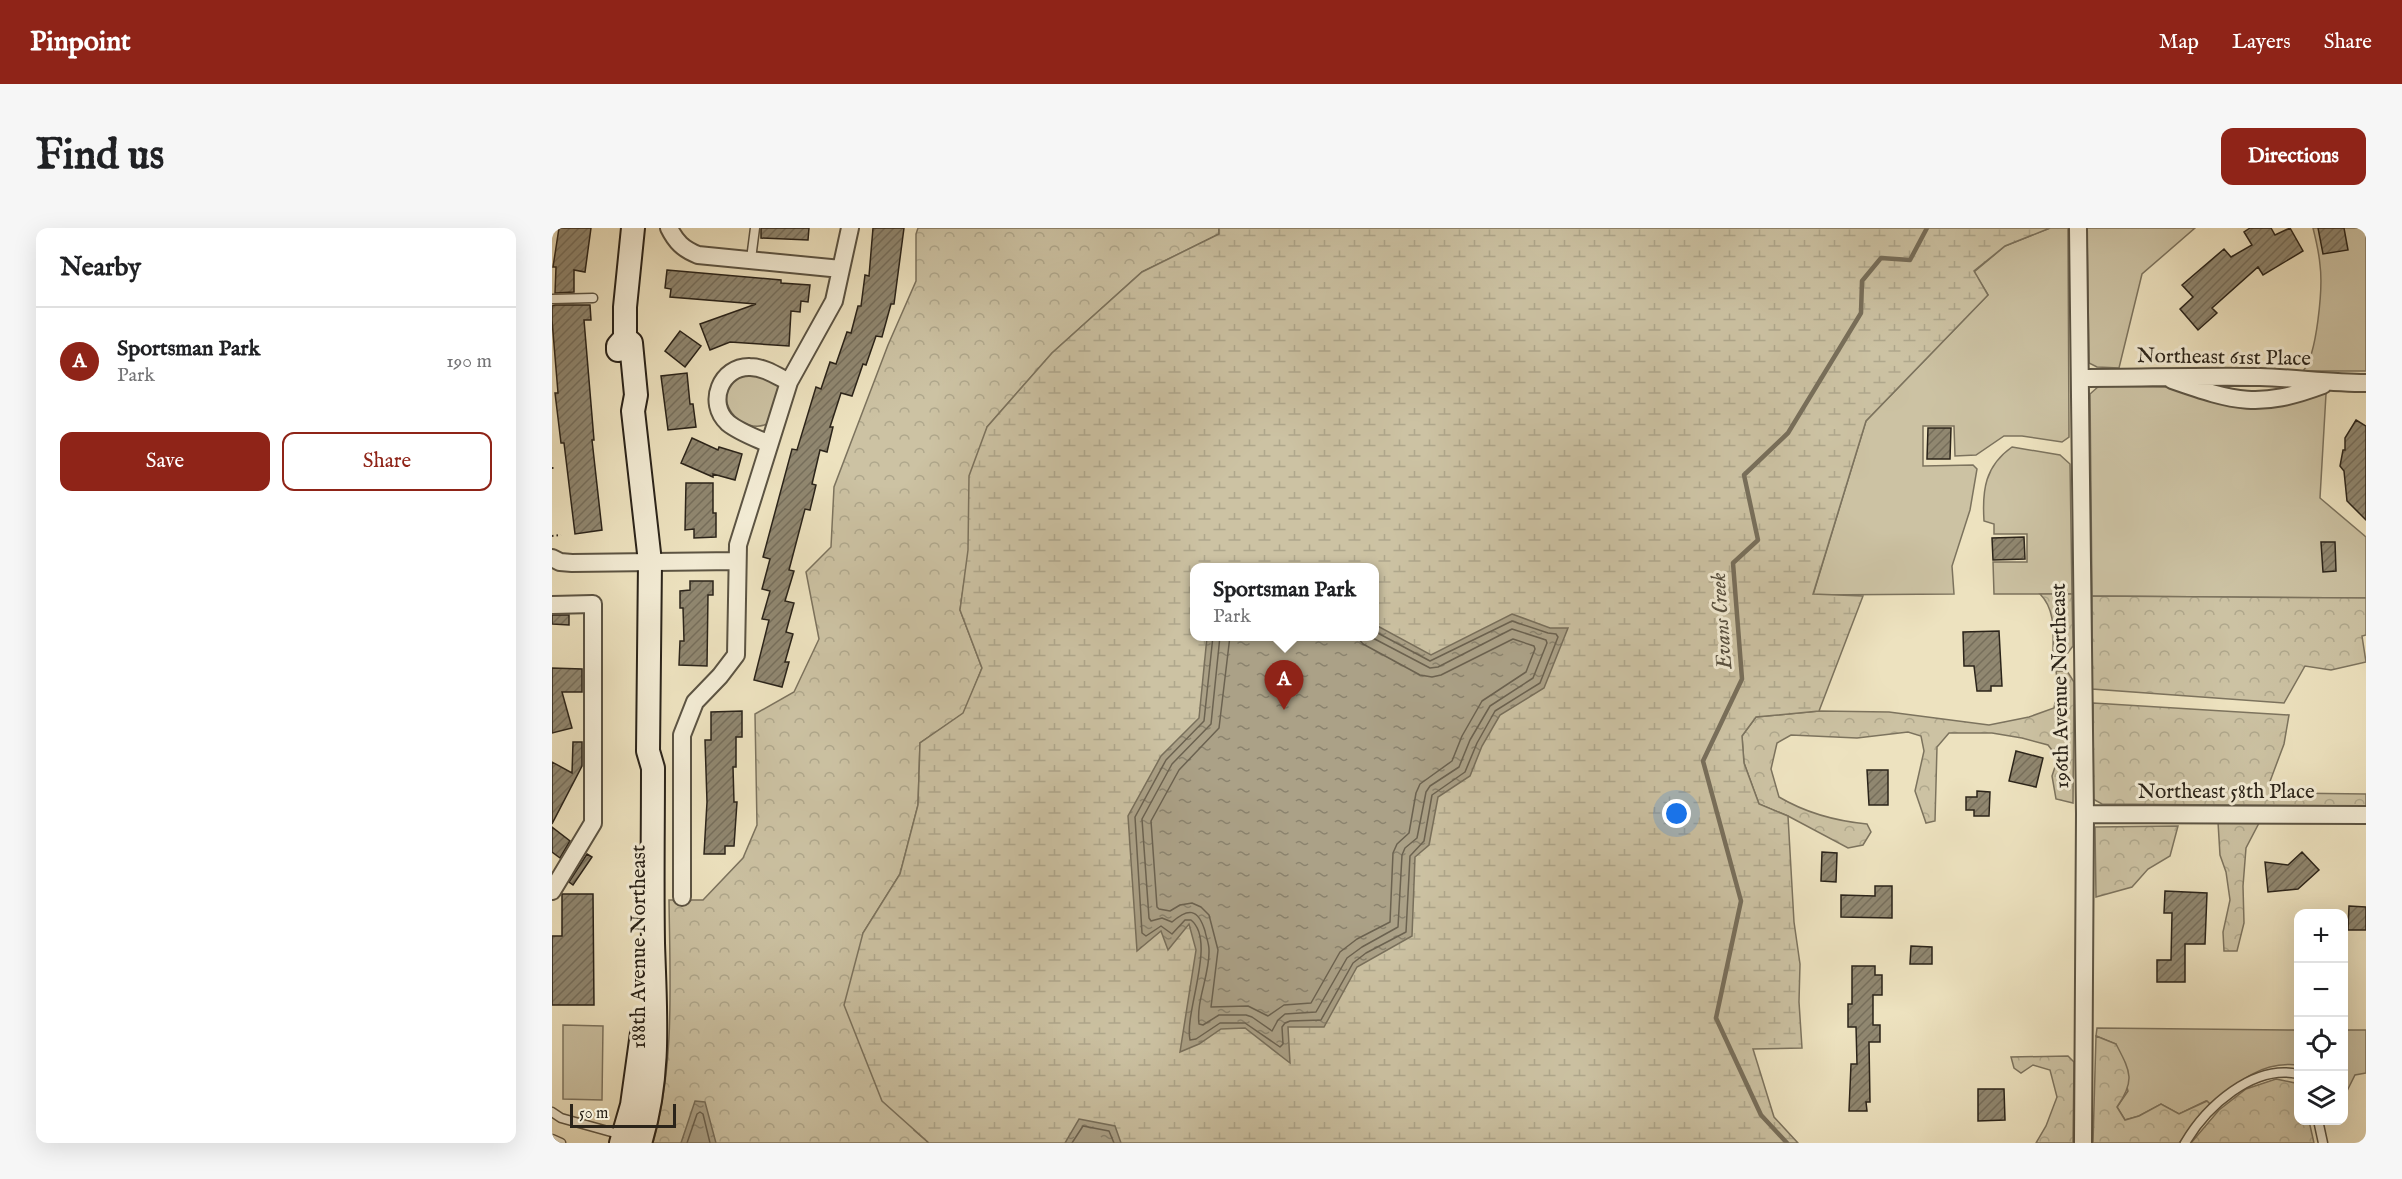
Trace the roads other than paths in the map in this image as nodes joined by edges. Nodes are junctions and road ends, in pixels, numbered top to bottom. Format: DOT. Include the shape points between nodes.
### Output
graph roads {
  1 [pos="633,228"];
  2 [pos="755,228"];
  3 [pos="850,228"];
  4 [pos="2078,228"];
  5 [pos="672,235"];
  6 [pos="751,259"];
  7 [pos="841,269"];
  8 [pos="552,298"];
  9 [pos="593,298"];
  10 [pos="2081,378"];
  11 [pos="2168,379"];
  12 [pos="789,381"];
  13 [pos="2366,382"];
  14 [pos="2327,383"];
  15 [pos="769,444"];
  16 [pos="552,558"];
  17 [pos="736,561"];
  18 [pos="650,562"];
  19 [pos="552,605"];
  20 [pos="2085,814"];
  21 [pos="2366,815"];
  22 [pos="552,891"];
  23 [pos="682,897"];
  24 [pos="2294,1074"];
  25 [pos="552,1112"];
  26 [pos="2319,1125"];
  27 [pos="552,1139"];
  28 [pos="628,1140"];
  29 [pos="561,1143"];
  30 [pos="2083,1143"];
  31 [pos="2185,1143"];
  32 [pos="2323,1143"];
  1 -- 18 [label="street, 188th Avenue Northeast" via="625,338 631,343 636,395 633,411"];
  2 -- 6 [label="lane"];
  3 -- 7 [label="street"];
  4 -- 10 [label="street, 196th Avenue Northeast"];
  5 -- 6 [label="street" via="698,255"];
  6 -- 7 [label="street"];
  7 -- 12 [label="street" via="828,313"];
  8 -- 9 [label="lane"];
  10 -- 11 [label="street, Northeast 61st Place"];
  10 -- 20 [label="street, 196th Avenue Northeast"];
  11 -- 14 [label="street, Northeast 61st Place" via="2290,378"];
  11 -- 14 [label="street" via="2211,394 2248,401 2276,399"];
  12 -- 15 [label="street"];
  12 -- 15 [label="street" via="748,366 728,374 718,393 717,404 728,422"];
  13 -- 14 [label="street, Northeast 61st Place"];
  15 -- 17 [label="street"];
  16 -- 18 [label="street" via="572,563"];
  17 -- 18 [label="street"];
  17 -- 23 [label="street" via="736,655 695,702 682,735"];
  18 -- 28 [label="street, 188th Avenue Northeast" via="648,751 653,768 657,1024 652,1090"];
  19 -- 22 [label="street" via="593,604 593,823"];
  20 -- 21 [label="street, Northeast 58th Place"];
  20 -- 30 [label="street, 196th Avenue Northeast"];
  24 -- 31 [label="lane" via="2273,1072 2246,1082 2220,1101"];
  25 -- 28 [label="lane"];
  26 -- 32 [label="lane"];
  27 -- 29 [label="lane"];
}
